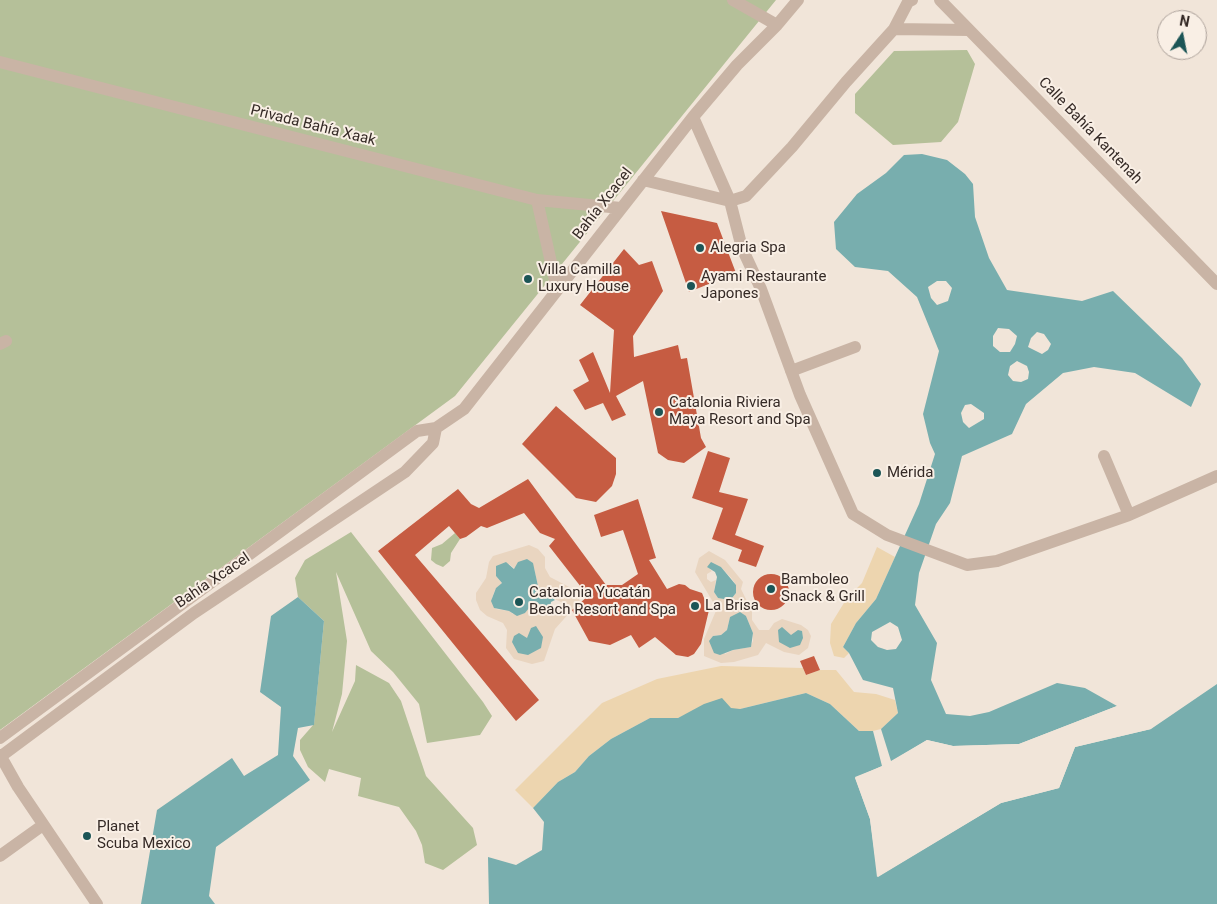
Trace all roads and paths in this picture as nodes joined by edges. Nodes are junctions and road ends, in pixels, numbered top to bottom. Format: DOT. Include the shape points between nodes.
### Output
graph roads {
  1 [pos="733,0"];
  2 [pos="798,0"];
  3 [pos="912,0"];
  4 [pos="940,0"];
  5 [pos="777,25"];
  6 [pos="894,29"];
  7 [pos="969,30"];
  8 [pos="0,62"];
  9 [pos="693,117"];
  10 [pos="643,180"];
  11 [pos="537,200"];
  12 [pos="730,201"];
  13 [pos="621,208"];
  14 [pos="1217,284"];
  15 [pos="557,289"];
  16 [pos="855,347"];
  17 [pos="791,371"];
  18 [pos="436,428"];
  19 [pos="1104,456"];
  20 [pos="1217,476"];
  21 [pos="1129,515"];
  22 [pos="0,738"];
  23 [pos="1,756"];
  24 [pos="43,825"];
  25 [pos="0,856"];
  26 [pos="97,904"];
  1 -- 5 [label="street"];
  2 -- 5 [label="street, Bahía Xcacel"];
  3 -- 6 [label="street"];
  4 -- 7 [label="street, Calle Bahía Kantenah"];
  5 -- 9 [label="street, Bahía Xcacel" via="737,65"];
  6 -- 7 [label="street"];
  6 -- 12 [label="street" via="746,196"];
  7 -- 14 [label="street, Calle Bahía Kantenah"];
  8 -- 11 [label="street, Privada Bahía Xaak"];
  9 -- 10 [label="street, Bahía Xcacel"];
  9 -- 12 [label="street"];
  10 -- 12 [label="street"];
  10 -- 13 [label="street, Bahía Xcacel"];
  11 -- 13 [label="street, Privada Bahía Xaak"];
  11 -- 15 [label="street"];
  12 -- 17 [label="street" via="742,248"];
  13 -- 15 [label="street, Bahía Xcacel"];
  15 -- 18 [label="street, Bahía Xcacel" via="464,409"];
  16 -- 17 [label="street"];
  17 -- 21 [label="street" via="853,514 887,535 967,565 997,561"];
  18 -- 22 [label="street, Bahía Xcacel" via="417,431"];
  18 -- 23 [label="street, Bahía Xcacel" via="433,443 405,472 194,613"];
  19 -- 21 [label="street"];
  20 -- 21 [label="street"];
  23 -- 24 [label="street"];
  24 -- 25 [label="street"];
  24 -- 26 [label="street"];
}
